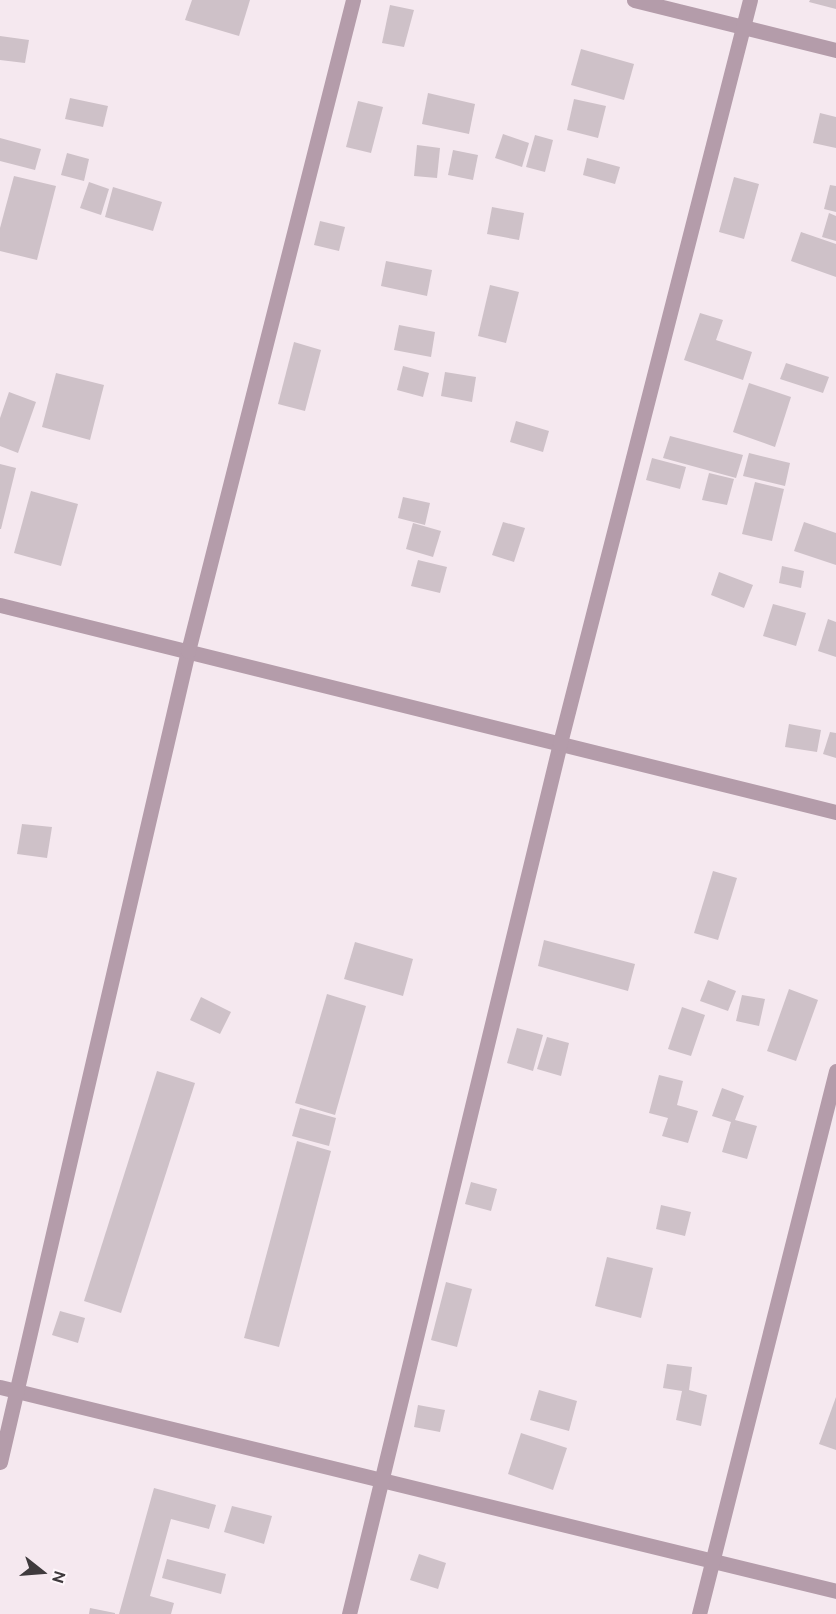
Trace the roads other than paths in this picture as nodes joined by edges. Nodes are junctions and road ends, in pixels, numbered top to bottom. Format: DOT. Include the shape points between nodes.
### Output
graph roads {
  1 [pos="353,0"];
  2 [pos="634,0"];
  3 [pos="750,0"];
  4 [pos="744,27"];
  5 [pos="836,50"];
  6 [pos="0,605"];
  7 [pos="188,651"];
  8 [pos="560,743"];
  9 [pos="836,812"];
  10 [pos="836,1071"];
  11 [pos="0,1387"];
  12 [pos="17,1392"];
  13 [pos="0,1462"];
  14 [pos="383,1480"];
  15 [pos="711,1560"];
  16 [pos="836,1591"];
  17 [pos="349,1614"];
  18 [pos="699,1614"];
  1 -- 7 [label="street"];
  2 -- 4 [label="street"];
  3 -- 4 [label="street"];
  4 -- 5 [label="street"];
  4 -- 8 [label="street"];
  6 -- 7 [label="street"];
  7 -- 8 [label="street"];
  7 -- 12 [label="street"];
  8 -- 9 [label="street"];
  8 -- 14 [label="street"];
  10 -- 15 [label="street"];
  11 -- 12 [label="street"];
  12 -- 13 [label="street"];
  12 -- 14 [label="street"];
  14 -- 15 [label="street"];
  14 -- 17 [label="street"];
  15 -- 16 [label="street"];
  15 -- 18 [label="street"];
}
